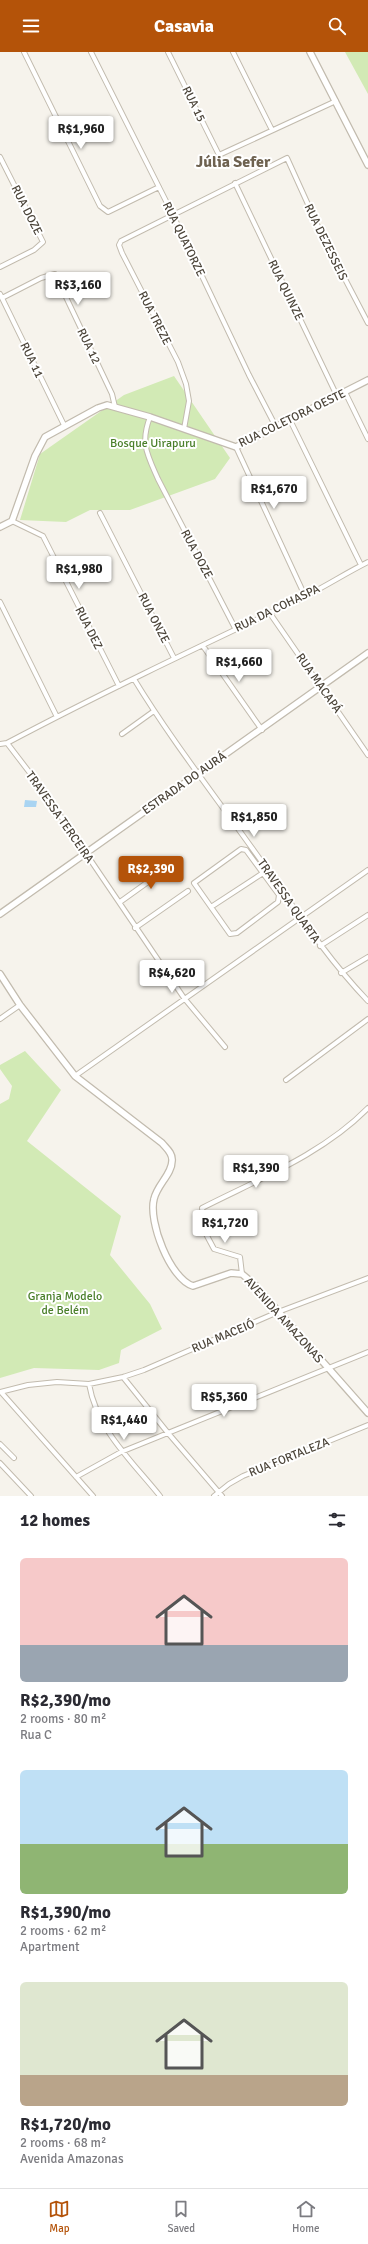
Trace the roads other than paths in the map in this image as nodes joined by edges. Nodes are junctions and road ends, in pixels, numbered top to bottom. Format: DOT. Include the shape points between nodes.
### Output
graph roads {
  1 [pos="24,52"];
  2 [pos="91,52"];
  3 [pos="168,52"];
  4 [pos="233,52"];
  5 [pos="310,52"];
  6 [pos="336,101"];
  7 [pos="272,130"];
  8 [pos="0,157"];
  9 [pos="368,165"];
  10 [pos="235,183"];
  11 [pos="159,187"];
  12 [pos="173,215"];
  13 [pos="0,267"];
  14 [pos="1,296"];
  15 [pos="368,323"];
  16 [pos="368,380"];
  17 [pos="345,392"];
  18 [pos="337,396"];
  19 [pos="115,407"];
  20 [pos="150,417"];
  21 [pos="290,420"];
  22 [pos="64,425"];
  23 [pos="276,427"];
  24 [pos="184,429"];
  25 [pos="368,439"];
  26 [pos="236,447"];
  27 [pos="100,513"];
  28 [pos="12,521"];
  29 [pos="0,526"];
  30 [pos="368,562"];
  31 [pos="361,565"];
  32 [pos="305,596"];
  33 [pos="0,602"];
  34 [pos="270,612"];
  35 [pos="236,628"];
  36 [pos="203,646"];
  37 [pos="368,653"];
  38 [pos="174,658"];
  39 [pos="134,679"];
  40 [pos="119,686"];
  41 [pos="321,687"];
  42 [pos="154,711"];
  43 [pos="57,717"];
  44 [pos="262,730"];
  45 [pos="122,734"];
  46 [pos="7,743"];
  47 [pos="0,744"];
  48 [pos="368,755"];
  49 [pos="196,773"];
  50 [pos="252,848"];
  51 [pos="246,850"];
  52 [pos="85,852"];
  53 [pos="173,864"];
  54 [pos="368,870"];
  55 [pos="263,874"];
  56 [pos="188,891"];
  57 [pos="120,902"];
  58 [pos="211,907"];
  59 [pos="0,914"];
  60 [pos="368,915"];
  61 [pos="301,918"];
  62 [pos="135,928"];
  63 [pos="320,946"];
  64 [pos="368,956"];
  65 [pos="342,973"];
  66 [pos="0,974"];
  67 [pos="184,998"];
  68 [pos="368,1000"];
  69 [pos="20,1004"];
  70 [pos="0,1018"];
  71 [pos="368,1019"];
  72 [pos="225,1047"];
  73 [pos="75,1076"];
  74 [pos="286,1080"];
  75 [pos="368,1108"];
  76 [pos="242,1274"];
  77 [pos="368,1278"];
  78 [pos="278,1312"];
  79 [pos="368,1352"];
  80 [pos="327,1368"];
  81 [pos="123,1377"];
  82 [pos="88,1384"];
  83 [pos="1,1392"];
  84 [pos="368,1413"];
  85 [pos="368,1425"];
  86 [pos="168,1434"];
  87 [pos="0,1444"];
  88 [pos="121,1452"];
  89 [pos="14,1458"];
  90 [pos="0,1463"];
  91 [pos="76,1476"];
  92 [pos="219,1492"];
  93 [pos="31,1496"];
  94 [pos="93,1496"];
  95 [pos="160,1496"];
  96 [pos="214,1496"];
  97 [pos="222,1496"];
  1 -- 11 [label="street" via="100,206 108,212"];
  2 -- 11 [label="street, RUA QUATORZE"];
  3 -- 7 [label="street, RUA 15" via="219,155"];
  4 -- 7 [label="street"];
  5 -- 6 [label="street"];
  6 -- 7 [label="street"];
  6 -- 9 [label="street"];
  8 -- 13 [label="street, RUA DOZE" via="43,242 34,250"];
  10 -- 12 [label="street"];
  10 -- 15 [label="street, RUA DEZESSEIS" via="287,158 324,240"];
  10 -- 18 [label="street, RUA QUINZE"];
  11 -- 12 [label="street, RUA QUATORZE"];
  12 -- 23 [label="street, RUA QUATORZE" via="248,375"];
  12 -- 24 [label="street, RUA TREZE" via="121,241 119,245 178,362 186,384 189,401"];
  14 -- 19 [label="street, RUA 12" via="55,274 112,394"];
  14 -- 22 [label="street, RUA 11"];
  16 -- 17 [label="street, RUA COLETORA OESTE"];
  17 -- 18 [label="street, RUA COLETORA OESTE"];
  17 -- 25 [label="street"];
  18 -- 21 [label="street, RUA COLETORA OESTE"];
  19 -- 20 [label="street, RUA COLETORA OESTE"];
  19 -- 22 [label="street, RUA COLETORA OESTE" via="107,405 98,408"];
  20 -- 24 [label="street, RUA COLETORA OESTE"];
  20 -- 35 [label="street, RUA DOZE" via="144,444 158,479"];
  21 -- 23 [label="street, RUA COLETORA OESTE"];
  21 -- 31 [label="street"];
  22 -- 28 [label="street, RUA COLETORA OESTE" via="51,432 40,443"];
  23 -- 26 [label="street, RUA COLETORA OESTE"];
  24 -- 26 [label="street, RUA COLETORA OESTE"];
  26 -- 32 [label="street"];
  27 -- 38 [label="street, RUA ONZE"];
  28 -- 29 [label="street"];
  28 -- 40 [label="street, RUA DEZ" via="43,536"];
  30 -- 31 [label="street, RUA DA COHASPA"];
  31 -- 32 [label="street, RUA DA COHASPA"];
  32 -- 34 [label="street, RUA DA COHASPA"];
  33 -- 43 [label="street"];
  34 -- 35 [label="street, RUA DA COHASPA"];
  34 -- 41 [label="street, RUA MACAPÁ"];
  35 -- 36 [label="street, RUA DA COHASPA"];
  36 -- 38 [label="street, RUA DA COHASPA"];
  36 -- 44 [label="street"];
  37 -- 41 [label="street, ESTRADA DO AURÁ"];
  38 -- 39 [label="street, RUA DA COHASPA"];
  39 -- 40 [label="street, RUA DA COHASPA"];
  39 -- 42 [label="street, TRAVESSA QUARTA"];
  40 -- 43 [label="street, RUA DA COHASPA"];
  41 -- 44 [label="street, ESTRADA DO AURÁ"];
  41 -- 48 [label="street, RUA MACAPÁ"];
  42 -- 45 [label="street"];
  42 -- 49 [label="street, TRAVESSA QUARTA"];
  43 -- 46 [label="street, RUA DA COHASPA"];
  44 -- 49 [label="street, ESTRADA DO AURÁ"];
  46 -- 47 [label="street, RUA DA COHASPA"];
  46 -- 52 [label="street, TRAVESSA TERCEIRA"];
  49 -- 50 [label="street, TRAVESSA QUARTA"];
  49 -- 52 [label="street, ESTRADA DO AURÁ"];
  50 -- 51 [label="street"];
  50 -- 61 [label="street, TRAVESSA QUARTA"];
  51 -- 55 [label="street"];
  51 -- 58 [label="street" via="239,850 194,883"];
  52 -- 57 [label="street, TRAVESSA TERCEIRA"];
  52 -- 59 [label="street, ESTRADA DO AURÁ"];
  53 -- 57 [label="street"];
  54 -- 61 [label="street"];
  55 -- 58 [label="street"];
  55 -- 58 [label="street" via="279,896 278,902 236,933 230,934"];
  56 -- 62 [label="street"];
  57 -- 62 [label="street, TRAVESSA TERCEIRA"];
  60 -- 63 [label="street"];
  61 -- 63 [label="street, TRAVESSA QUARTA"];
  61 -- 67 [label="street"];
  62 -- 67 [label="street, TRAVESSA TERCEIRA"];
  63 -- 65 [label="street, TRAVESSA QUARTA"];
  64 -- 65 [label="street"];
  65 -- 68 [label="street, TRAVESSA QUARTA"];
  66 -- 69 [label="street, AVENIDA AMAZONAS"];
  67 -- 72 [label="street, TRAVESSA TERCEIRA"];
  67 -- 73 [label="street"];
  69 -- 70 [label="street"];
  69 -- 73 [label="street, AVENIDA AMAZONAS"];
  71 -- 74 [label="street"];
  73 -- 76 [label="street, AVENIDA AMAZONAS" via="169,1151 172,1157 171,1167 158,1186 152,1214 158,1234 182,1281 193,1286 231,1273"];
  75 -- 76 [label="street" via="330,1142 202,1208 206,1234 214,1249 240,1257"];
  76 -- 78 [label="street, AVENIDA AMAZONAS"];
  77 -- 78 [label="street, RUA MACEIÓ"];
  78 -- 80 [label="street, AVENIDA AMAZONAS"];
  78 -- 81 [label="street, RUA MACEIÓ"];
  79 -- 80 [label="street"];
  80 -- 84 [label="street, AVENIDA AMAZONAS"];
  80 -- 86 [label="street"];
  81 -- 82 [label="street, RUA MACEIÓ"];
  81 -- 86 [label="street"];
  82 -- 83 [label="street, RUA MACEIÓ" via="57,1382 28,1385"];
  82 -- 88 [label="street" via="96,1411"];
  83 -- 91 [label="street"];
  85 -- 92 [label="street, RUA FORTALEZA" via="243,1476"];
  86 -- 88 [label="street"];
  86 -- 92 [label="street"];
  87 -- 89 [label="street"];
  88 -- 91 [label="street"];
  88 -- 95 [label="street"];
  90 -- 93 [label="street"];
  91 -- 94 [label="street"];
  92 -- 96 [label="street, RUA FORTALEZA"];
  92 -- 97 [label="street"];
}
